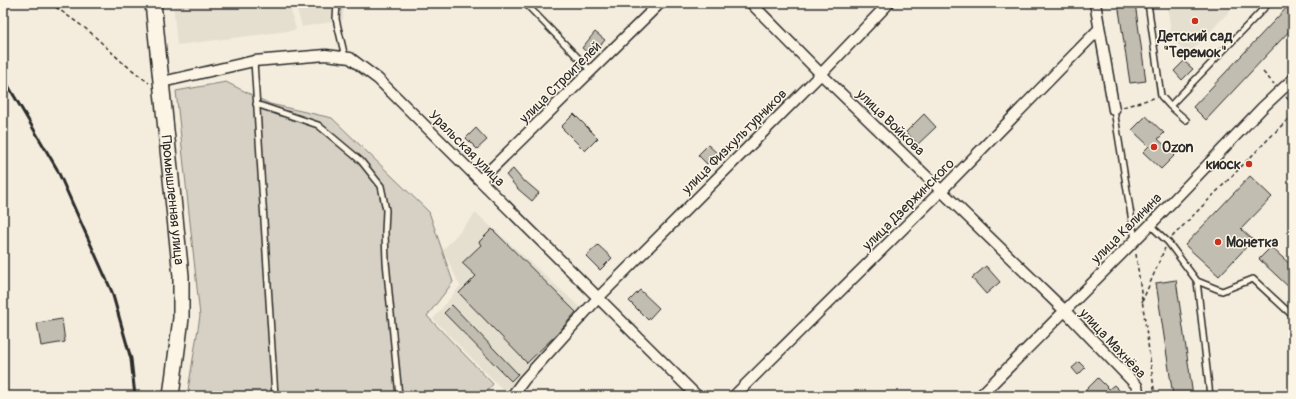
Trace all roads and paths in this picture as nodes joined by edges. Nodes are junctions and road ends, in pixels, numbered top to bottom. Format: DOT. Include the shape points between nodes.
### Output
graph roads {
  1 [pos="50,3"];
  2 [pos="153,3"];
  3 [pos="337,3"];
  4 [pos="525,3"];
  5 [pos="660,3"];
  6 [pos="751,3"];
  7 [pos="889,3"];
  8 [pos="1095,3"];
  9 [pos="1148,3"];
  10 [pos="1269,3"];
  11 [pos="1099,29"];
  12 [pos="345,57"];
  13 [pos="254,61"];
  14 [pos="591,71"];
  15 [pos="821,74"];
  16 [pos="1293,79"];
  17 [pos="162,82"];
  18 [pos="1161,96"];
  19 [pos="256,104"];
  20 [pos="1170,106"];
  21 [pos="1114,110"];
  22 [pos="1293,114"];
  23 [pos="1186,120"];
  24 [pos="480,180"];
  25 [pos="941,191"];
  26 [pos="1150,225"];
  27 [pos="1134,240"];
  28 [pos="1168,242"];
  29 [pos="1197,281"];
  30 [pos="598,298"];
  31 [pos="1142,302"];
  32 [pos="1064,310"];
  33 [pos="1293,316"];
  34 [pos="171,396"];
  35 [pos="275,396"];
  36 [pos="398,396"];
  37 [pos="512,396"];
  38 [pos="697,396"];
  39 [pos="734,396"];
  40 [pos="980,396"];
  41 [pos="1139,396"];
  42 [pos="1155,396"];
  43 [pos="1210,396"];
  1 -- 17 [label="path" via="90,31 148,84"];
  2 -- 17 [label="main road, Промышленная улица"];
  3 -- 12 [label="lane" via="336,19"];
  4 -- 14 [label="lane"];
  5 -- 14 [label="street, улица Строителей"];
  6 -- 15 [label="street, улица Войкова"];
  7 -- 15 [label="street, улица Физкультурников"];
  8 -- 11 [label="street"];
  9 -- 18 [label="lane"];
  10 -- 20 [label="lane"];
  11 -- 21 [label="street"];
  11 -- 25 [label="street, улица Дзержинского"];
  12 -- 13 [label="street, Уральская улица" via="326,55"];
  12 -- 24 [label="street, Уральская улица" via="350,58 378,80"];
  13 -- 17 [label="street, Уральская улица"];
  13 -- 19 [label="lane"];
  14 -- 24 [label="street, улица Строителей"];
  15 -- 25 [label="street, улица Войкова"];
  15 -- 30 [label="street, улица Физкультурников"];
  16 -- 26 [label="street, улица Калинина"];
  17 -- 34 [label="main road, Промышленная улица" via="181,276 181,318"];
  18 -- 20 [label="lane"];
  18 -- 21 [label="path"];
  19 -- 35 [label="lane"];
  19 -- 36 [label="lane" via="318,125 361,161 381,186 386,210 386,262"];
  20 -- 23 [label="lane"];
  21 -- 27 [label="lane"];
  22 -- 28 [label="path"];
  24 -- 30 [label="street, Уральская улица"];
  25 -- 32 [label="street, улица Войкова"];
  25 -- 39 [label="street, улица Дзержинского"];
  26 -- 27 [label="street, улица Калинина"];
  26 -- 28 [label="lane"];
  27 -- 31 [label="path"];
  27 -- 32 [label="street, улица Калинина"];
  28 -- 29 [label="lane"];
  28 -- 31 [label="path"];
  29 -- 33 [label="lane" via="1222,291 1254,279"];
  29 -- 43 [label="lane"];
  30 -- 37 [label="street, улица Физкультурников"];
  30 -- 38 [label="street, Уральская улица"];
  31 -- 42 [label="path"];
  32 -- 40 [label="street, улица Калинина"];
  32 -- 41 [label="street, улица Махнёва" via="1137,386"];
}
